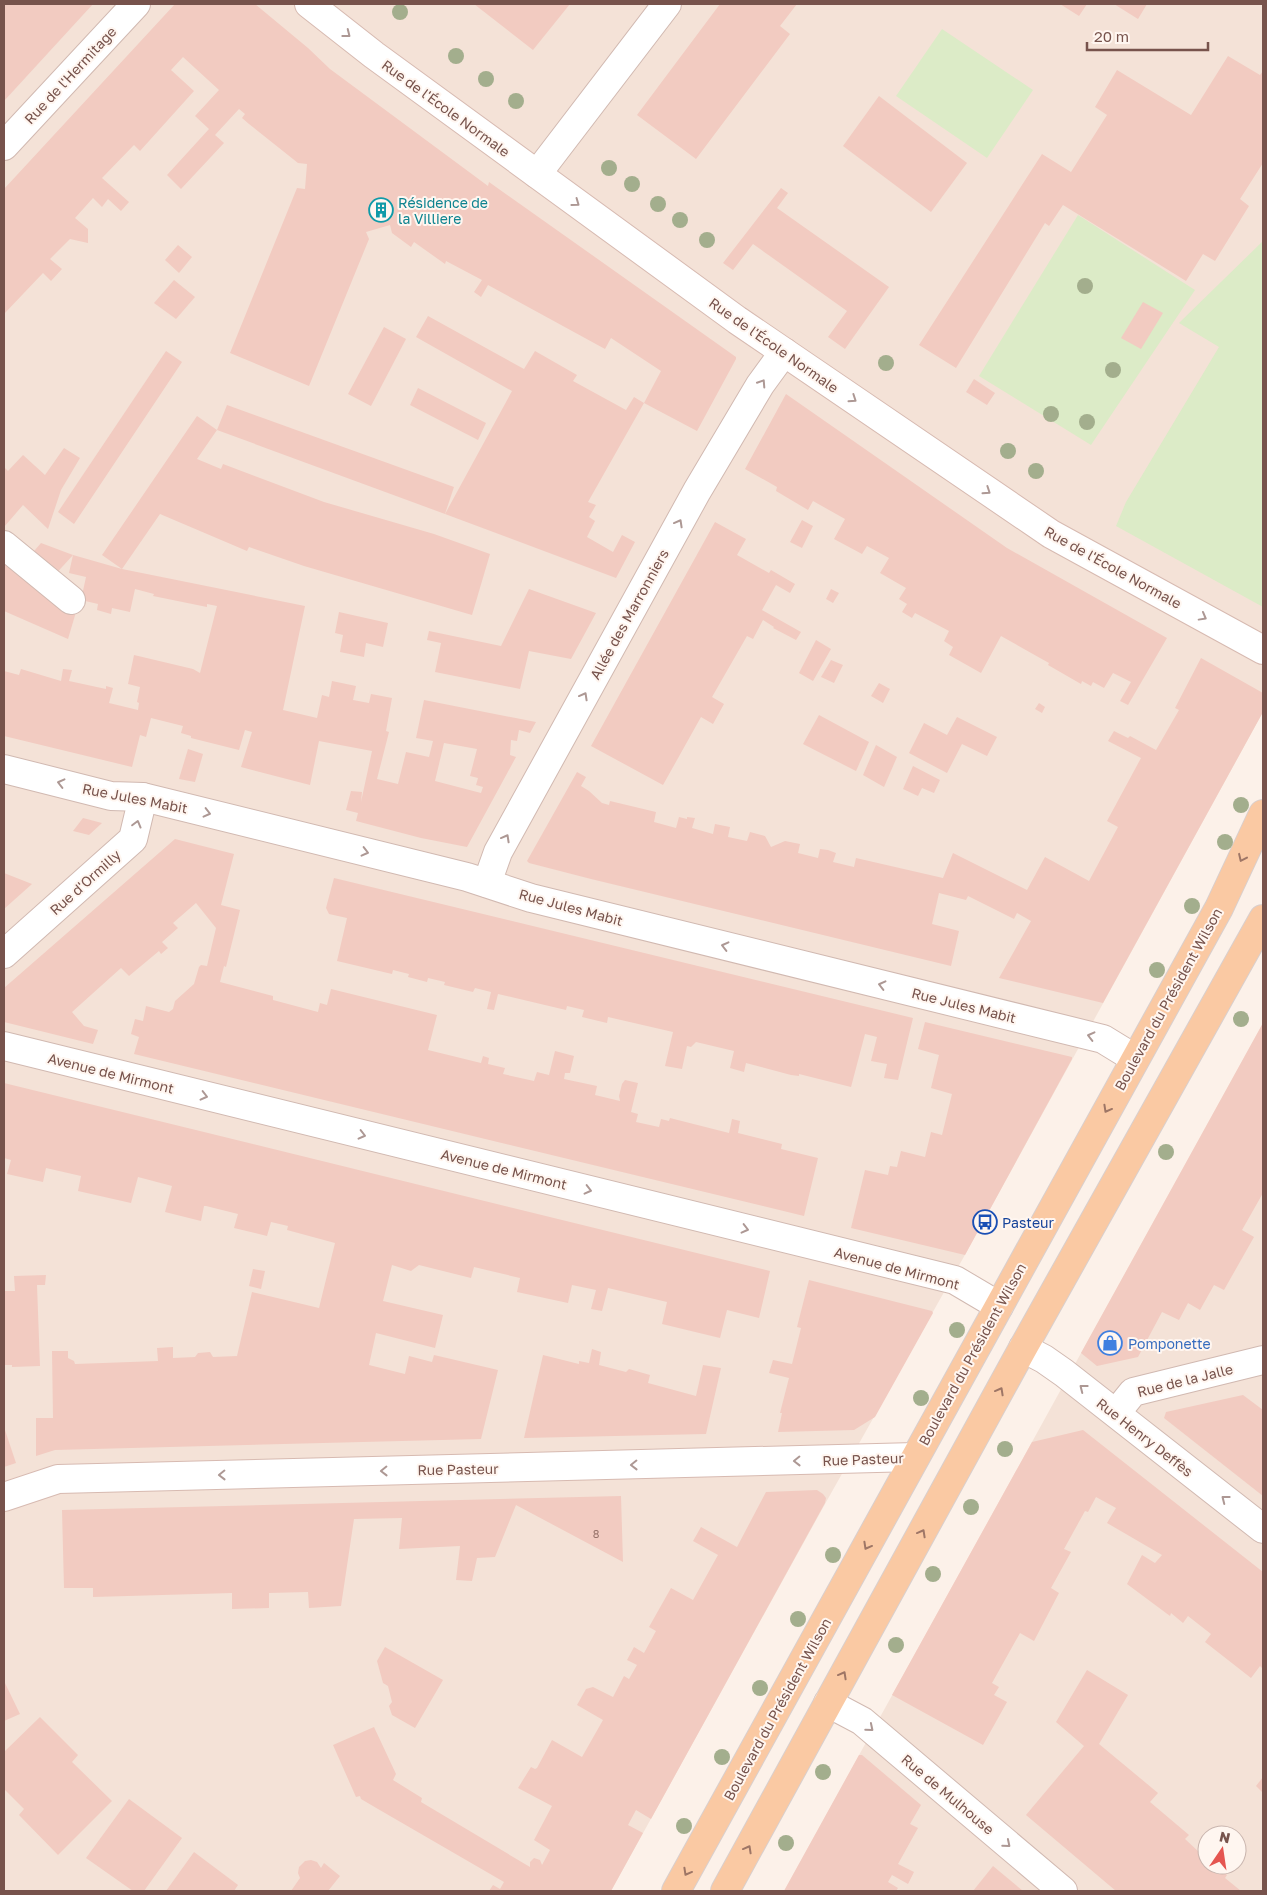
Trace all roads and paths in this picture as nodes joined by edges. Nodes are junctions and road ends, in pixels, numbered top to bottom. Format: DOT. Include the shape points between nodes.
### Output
graph roads {
  1 [pos="136,4"];
  2 [pos="309,4"];
  3 [pos="667,4"];
  4 [pos="4,146"];
  5 [pos="537,174"];
  6 [pos="784,352"];
  7 [pos="4,545"];
  8 [pos="71,600"];
  9 [pos="1263,650"];
  10 [pos="4,769"];
  11 [pos="143,797"];
  12 [pos="1263,814"];
  13 [pos="487,883"];
  14 [pos="1263,919"];
  15 [pos="4,954"];
  16 [pos="4,1046"];
  17 [pos="1134,1058"];
  18 [pos="999,1306"];
  19 [pos="1023,1348"];
  20 [pos="1263,1360"];
  21 [pos="1116,1413"];
  22 [pos="915,1457"];
  23 [pos="4,1497"];
  24 [pos="1263,1529"];
  25 [pos="828,1703"];
  26 [pos="676,1891"];
  27 [pos="725,1891"];
  28 [pos="1063,1891"];
  1 -- 4 [label="street, Rue de l'Hermitage"];
  2 -- 5 [label="street, Rue de l'École Normale, one-way"];
  3 -- 5 [label="street"];
  5 -- 6 [label="street, Rue de l'École Normale, one-way"];
  6 -- 9 [label="street, Rue de l'École Normale, one-way" via="1051,534"];
  13 -- 6 [label="street, Allée des Marronniers, one-way" via="498,852 697,491 760,385"];
  7 -- 8 [label="street"];
  11 -- 10 [label="street, Rue Jules Mabit, one-way" via="111,796"];
  11 -- 13 [label="street, Rue Jules Mabit, one-way"];
  15 -- 11 [label="street, Rue d'Ormilly, one-way" via="133,839"];
  12 -- 17 [label="main road, Boulevard du Président Wilson, one-way" via="1219,908"];
  17 -- 13 [label="street, Rue Jules Mabit, one-way" via="1103,1039 531,898"];
  14 -- 19 [label="main road"];
  16 -- 18 [label="street, Avenue de Mirmont, one-way" via="955,1280"];
  17 -- 18 [label="main road, Boulevard du Président Wilson, one-way"];
  18 -- 22 [label="main road, Boulevard du Président Wilson"];
  21 -- 19 [label="street, Rue Henry Deffès, one-way" via="1044,1359"];
  25 -- 19 [label="main road, one-way"];
  20 -- 21 [label="street, Rue de la Jalle" via="1133,1392"];
  24 -- 21 [label="street, Rue Henry Deffès, one-way"];
  22 -- 23 [label="street, Rue Pasteur, one-way" via="58,1479"];
  22 -- 26 [label="main road, Boulevard du Président Wilson, one-way"];
  27 -- 25 [label="main road, one-way"];
  25 -- 28 [label="street, Rue de Mulhouse, one-way" via="862,1722"];
}
